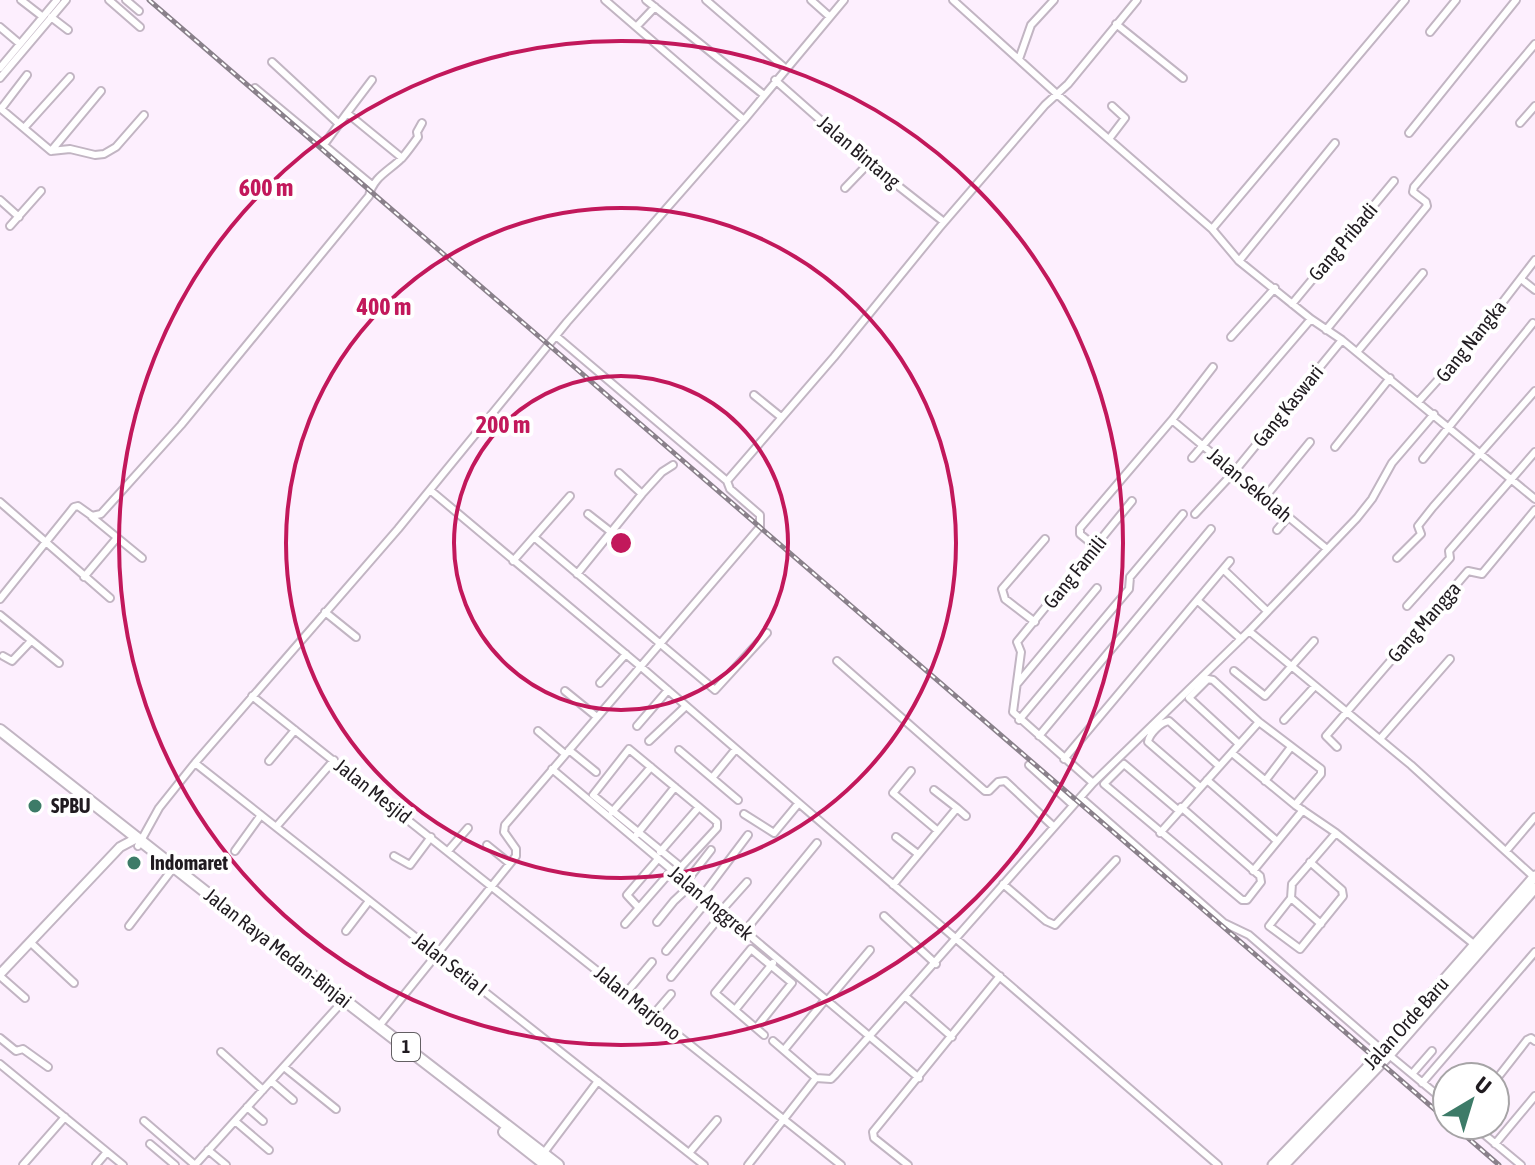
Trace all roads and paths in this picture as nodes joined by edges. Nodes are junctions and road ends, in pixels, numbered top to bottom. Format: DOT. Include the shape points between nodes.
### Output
graph roads {
  1 [pos="21,0"];
  2 [pos="57,0"];
  3 [pos="66,0"];
  4 [pos="109,0"];
  5 [pos="126,0"];
  6 [pos="605,0"];
  7 [pos="619,0"];
  8 [pos="646,0"];
  9 [pos="706,0"];
  10 [pos="811,0"];
  11 [pos="844,0"];
  12 [pos="953,0"];
  13 [pos="1054,0"];
  14 [pos="1137,0"];
  15 [pos="1405,0"];
  16 [pos="1456,0"];
  17 [pos="1516,0"];
  18 [pos="613,6"];
  19 [pos="655,7"];
  20 [pos="139,11"];
  21 [pos="47,17"];
  22 [pos="830,17"];
  23 [pos="1116,24"];
  24 [pos="637,26"];
  25 [pos="0,27"];
  26 [pos="140,27"];
  27 [pos="68,30"];
  28 [pos="1430,32"];
  29 [pos="20,44"];
  30 [pos="1535,44"];
  31 [pos="1019,59"];
  32 [pos="272,62"];
  33 [pos="1,66"];
  34 [pos="785,68"];
  35 [pos="27,75"];
  36 [pos="70,77"];
  37 [pos="0,78"];
  38 [pos="1183,78"];
  39 [pos="372,80"];
  40 [pos="775,80"];
  41 [pos="255,88"];
  42 [pos="101,91"];
  43 [pos="764,95"];
  44 [pos="1058,95"];
  45 [pos="1112,106"];
  46 [pos="1535,106"];
  47 [pos="1,109"];
  48 [pos="347,113"];
  49 [pos="144,115"];
  50 [pos="744,120"];
  51 [pos="422,123"];
  52 [pos="1520,123"];
  53 [pos="339,124"];
  54 [pos="24,128"];
  55 [pos="1409,133"];
  56 [pos="1109,139"];
  57 [pos="1335,143"];
  58 [pos="323,146"];
  59 [pos="51,151"];
  60 [pos="402,158"];
  61 [pos="869,163"];
  62 [pos="1394,181"];
  63 [pos="372,185"];
  64 [pos="845,188"];
  65 [pos="41,191"];
  66 [pos="0,200"];
  67 [pos="19,217"];
  68 [pos="944,222"];
  69 [pos="10,226"];
  70 [pos="1212,229"];
  71 [pos="1535,260"];
  72 [pos="1239,261"];
  73 [pos="1423,273"];
  74 [pos="1521,279"];
  75 [pos="1275,288"];
  76 [pos="1534,289"];
  77 [pos="1292,304"];
  78 [pos="1311,319"];
  79 [pos="1533,323"];
  80 [pos="1326,330"];
  81 [pos="556,336"];
  82 [pos="1231,337"];
  83 [pos="1342,340"];
  84 [pos="1357,352"];
  85 [pos="1213,367"];
  86 [pos="1390,378"];
  87 [pos="1535,391"];
  88 [pos="754,395"];
  89 [pos="1419,401"];
  90 [pos="1434,414"];
  91 [pos="781,417"];
  92 [pos="1172,420"];
  93 [pos="1449,430"];
  94 [pos="1310,442"];
  95 [pos="1203,446"];
  96 [pos="1335,447"];
  97 [pos="1480,452"];
  98 [pos="1535,452"];
  99 [pos="1192,458"];
  100 [pos="1423,459"];
  101 [pos="673,465"];
  102 [pos="1234,472"];
  103 [pos="619,473"];
  104 [pos="1513,479"];
  105 [pos="727,481"];
  106 [pos="430,490"];
  107 [pos="642,494"];
  108 [pos="570,496"];
  109 [pos="1265,497"];
  110 [pos="1535,499"];
  111 [pos="1132,501"];
  112 [pos="0,502"];
  113 [pos="1535,510"];
  114 [pos="588,514"];
  115 [pos="1183,514"];
  116 [pos="1195,514"];
  117 [pos="92,516"];
  118 [pos="1288,517"];
  119 [pos="1211,529"];
  120 [pos="1277,530"];
  121 [pos="611,532"];
  122 [pos="534,537"];
  123 [pos="116,539"];
  124 [pos="1045,539"];
  125 [pos="46,542"];
  126 [pos="1096,547"];
  127 [pos="1327,549"];
  128 [pos="142,558"];
  129 [pos="1397,558"];
  130 [pos="513,561"];
  131 [pos="1230,561"];
  132 [pos="1224,570"];
  133 [pos="577,574"];
  134 [pos="84,577"];
  135 [pos="1097,588"];
  136 [pos="110,598"];
  137 [pos="0,599"];
  138 [pos="1198,601"];
  139 [pos="1407,606"];
  140 [pos="1267,611"];
  141 [pos="325,612"];
  142 [pos="0,615"];
  143 [pos="1035,622"];
  144 [pos="1249,631"];
  145 [pos="767,633"];
  146 [pos="356,637"];
  147 [pos="1241,639"];
  148 [pos="31,641"];
  149 [pos="1314,641"];
  150 [pos="659,644"];
  151 [pos="626,654"];
  152 [pos="3,656"];
  153 [pos="1450,659"];
  154 [pos="837,661"];
  155 [pos="59,663"];
  156 [pos="640,666"];
  157 [pos="1292,667"];
  158 [pos="1234,671"];
  159 [pos="600,683"];
  160 [pos="1017,684"];
  161 [pos="1315,686"];
  162 [pos="668,690"];
  163 [pos="565,691"];
  164 [pos="252,696"];
  165 [pos="686,706"];
  166 [pos="1347,712"];
  167 [pos="597,717"];
  168 [pos="1019,720"];
  169 [pos="1284,720"];
  170 [pos="1259,722"];
  171 [pos="637,726"];
  172 [pos="0,730"];
  173 [pos="295,730"];
  174 [pos="538,731"];
  175 [pos="0,736"];
  176 [pos="1039,736"];
  177 [pos="1380,739"];
  178 [pos="649,741"];
  179 [pos="1239,744"];
  180 [pos="1291,747"];
  181 [pos="1337,747"];
  182 [pos="679,750"];
  183 [pos="735,750"];
  184 [pos="567,752"];
  185 [pos="1232,753"];
  186 [pos="1064,759"];
  187 [pos="334,760"];
  188 [pos="269,761"];
  189 [pos="195,763"];
  190 [pos="1029,765"];
  191 [pos="1219,766"];
  192 [pos="651,767"];
  193 [pos="552,769"];
  194 [pos="911,771"];
  195 [pos="596,772"];
  196 [pos="712,778"];
  197 [pos="1207,780"];
  198 [pos="1265,781"];
  199 [pos="1093,783"];
  200 [pos="675,787"];
  201 [pos="1200,787"];
  202 [pos="934,790"];
  203 [pos="1081,798"];
  204 [pos="738,800"];
  205 [pos="798,804"];
  206 [pos="1073,805"];
  207 [pos="1295,805"];
  208 [pos="699,807"];
  209 [pos="957,808"];
  210 [pos="1180,809"];
  211 [pos="1303,810"];
  212 [pos="612,812"];
  213 [pos="744,814"];
  214 [pos="261,815"];
  215 [pos="966,816"];
  216 [pos="1535,817"];
  217 [pos="276,827"];
  218 [pos="1054,827"];
  219 [pos="468,828"];
  220 [pos="938,831"];
  221 [pos="1160,833"];
  222 [pos="1336,833"];
  223 [pos="635,835"];
  224 [pos="748,835"];
  225 [pos="431,837"];
  226 [pos="896,837"];
  227 [pos="133,838"];
  228 [pos="1277,841"];
  229 [pos="817,843"];
  230 [pos="487,845"];
  231 [pos="711,850"];
  232 [pos="235,851"];
  233 [pos="448,851"];
  234 [pos="1506,851"];
  235 [pos="918,854"];
  236 [pos="659,855"];
  237 [pos="394,856"];
  238 [pos="1116,860"];
  239 [pos="1310,862"];
  240 [pos="509,863"];
  241 [pos="672,870"];
  242 [pos="171,871"];
  243 [pos="1253,871"];
  244 [pos="1535,877"];
  245 [pos="747,882"];
  246 [pos="688,884"];
  247 [pos="1003,884"];
  248 [pos="893,885"];
  249 [pos="492,886"];
  250 [pos="1535,888"];
  251 [pos="705,898"];
  252 [pos="1291,898"];
  253 [pos="369,901"];
  254 [pos="639,908"];
  255 [pos="722,912"];
  256 [pos="884,916"];
  257 [pos="657,922"];
  258 [pos="625,924"];
  259 [pos="1321,924"];
  260 [pos="129,926"];
  261 [pos="346,931"];
  262 [pos="744,932"];
  263 [pos="956,939"];
  264 [pos="30,942"];
  265 [pos="1478,948"];
  266 [pos="870,950"];
  267 [pos="666,951"];
  268 [pos="1535,952"];
  269 [pos="437,954"];
  270 [pos="652,962"];
  271 [pos="774,962"];
  272 [pos="936,964"];
  273 [pos="0,975"];
  274 [pos="1000,976"];
  275 [pos="671,977"];
  276 [pos="74,983"];
  277 [pos="626,993"];
  278 [pos="671,994"];
  279 [pos="905,996"];
  280 [pos="25,998"];
  281 [pos="826,1001"];
  282 [pos="342,1002"];
  283 [pos="735,1010"];
  284 [pos="653,1015"];
  285 [pos="379,1026"];
  286 [pos="756,1028"];
  287 [pos="764,1035"];
  288 [pos="870,1037"];
  289 [pos="952,1037"];
  290 [pos="0,1038"];
  291 [pos="773,1041"];
  292 [pos="1535,1041"];
  293 [pos="784,1050"];
  294 [pos="1432,1051"];
  295 [pos="221,1052"];
  296 [pos="1386,1052"];
  297 [pos="1511,1061"];
  298 [pos="0,1064"];
  299 [pos="48,1067"];
  300 [pos="284,1067"];
  301 [pos="1412,1074"];
  302 [pos="816,1078"];
  303 [pos="919,1078"];
  304 [pos="271,1081"];
  305 [pos="598,1081"];
  306 [pos="1422,1083"];
  307 [pos="263,1090"];
  308 [pos="1431,1090"];
  309 [pos="1535,1096"];
  310 [pos="293,1100"];
  311 [pos="247,1107"];
  312 [pos="336,1109"];
  313 [pos="65,1117"];
  314 [pos="783,1119"];
  315 [pos="717,1120"];
  316 [pos="144,1121"];
  317 [pos="235,1121"];
  318 [pos="263,1121"];
  319 [pos="1492,1141"];
  320 [pos="150,1144"];
  321 [pos="1495,1144"];
  322 [pos="208,1150"];
  323 [pos="269,1150"];
  324 [pos="1294,1150"];
  325 [pos="107,1152"];
  326 [pos="689,1153"];
  327 [pos="545,1159"];
  328 [pos="23,1165"];
  329 [pos="96,1165"];
  330 [pos="123,1165"];
  331 [pos="175,1165"];
  332 [pos="226,1165"];
  333 [pos="558,1165"];
  334 [pos="704,1165"];
  335 [pos="748,1165"];
  336 [pos="841,1165"];
  337 [pos="908,1165"];
  338 [pos="1218,1165"];
  339 [pos="1273,1165"];
  340 [pos="1284,1165"];
  341 [pos="1521,1165"];
  1 -- 21 [label="street"];
  2 -- 21 [label="street"];
  3 -- 21 [label="street"];
  4 -- 26 [label="street"];
  5 -- 20 [label="street"];
  6 -- 18 [label="street"];
  7 -- 18 [label="street"];
  8 -- 19 [label="street"];
  9 -- 34 [label="street"];
  10 -- 22 [label="street"];
  11 -- 22 [label="street"];
  12 -- 31 [label="street"];
  13 -- 31 [label="street" via="1031,25"];
  14 -- 23 [label="street"];
  15 -- 70 [label="street"];
  16 -- 28 [label="street"];
  17 -- 55 [label="street"];
  18 -- 24 [label="street"];
  19 -- 24 [label="street"];
  19 -- 43 [label="street"];
  21 -- 27 [label="street"];
  21 -- 29 [label="street"];
  21 -- 37 [label="street"];
  22 -- 34 [label="street"];
  23 -- 38 [label="street"];
  23 -- 44 [label="street"];
  24 -- 50 [label="street"];
  25 -- 29 [label="street"];
  29 -- 33 [label="street"];
  30 -- 80 [label="street" via="1412,191 1427,206"];
  31 -- 44 [label="street"];
  32 -- 53 [label="street"];
  34 -- 40 [label="street"];
  35 -- 47 [label="street"];
  36 -- 54 [label="street"];
  39 -- 48 [label="street"];
  40 -- 43 [label="street"];
  40 -- 61 [label="street, Jalan Bintang"];
  41 -- 58 [label="street"];
  42 -- 59 [label="street"];
  43 -- 50 [label="street"];
  44 -- 56 [label="street"];
  44 -- 68 [label="street"];
  45 -- 56 [label="street" via="1125,118"];
  46 -- 52 [label="street"];
  47 -- 54 [label="street"];
  48 -- 53 [label="street"];
  48 -- 60 [label="street"];
  49 -- 59 [label="street" via="104,154"];
  50 -- 81 [label="street"];
  51 -- 60 [label="street"];
  53 -- 58 [label="street"];
  54 -- 59 [label="street"];
  56 -- 70 [label="street"];
  57 -- 72 [label="street"];
  58 -- 63 [label="street"];
  60 -- 63 [label="street"];
  61 -- 64 [label="street"];
  61 -- 68 [label="street, Jalan Bintang"];
  62 -- 77 [label="street, Gang Pribadi"];
  63 -- 117 [label="street" via="360,208 181,425 102,512"];
  65 -- 67 [label="street"];
  66 -- 67 [label="street"];
  67 -- 69 [label="street"];
  68 -- 91 [label="street"];
  70 -- 72 [label="street"];
  71 -- 74 [label="street, Gang Nangka"];
  72 -- 75 [label="street"];
  73 -- 84 [label="street"];
  74 -- 76 [label="street"];
  74 -- 89 [label="street, Gang Nangka"];
  75 -- 77 [label="street"];
  75 -- 82 [label="street"];
  77 -- 78 [label="street"];
  78 -- 80 [label="street"];
  78 -- 95 [label="street"];
  79 -- 93 [label="street"];
  80 -- 83 [label="street"];
  81 -- 105 [label="street"];
  81 -- 106 [label="street"];
  83 -- 84 [label="street"];
  83 -- 102 [label="street, Gang Kaswari"];
  84 -- 86 [label="street"];
  85 -- 92 [label="street"];
  86 -- 89 [label="street"];
  86 -- 96 [label="street"];
  87 -- 97 [label="street"];
  88 -- 91 [label="street"];
  89 -- 90 [label="street"];
  90 -- 93 [label="street"];
  90 -- 127 [label="street" via="1391,465 1367,507"];
  91 -- 105 [label="street"];
  92 -- 95 [label="street, Jalan Sekolah"];
  92 -- 126 [label="street" via="1080,528"];
  93 -- 97 [label="street"];
  93 -- 100 [label="street"];
  94 -- 109 [label="street"];
  95 -- 99 [label="street"];
  95 -- 102 [label="street, Jalan Sekolah"];
  97 -- 104 [label="street"];
  97 -- 129 [label="street" via="1418,526 1421,534"];
  98 -- 104 [label="street"];
  101 -- 107 [label="street"];
  102 -- 109 [label="street, Jalan Sekolah"];
  102 -- 116 [label="street, Gang Kaswari"];
  103 -- 107 [label="street"];
  104 -- 110 [label="street"];
  104 -- 139 [label="street"];
  105 -- 150 [label="street" via="760,515 760,527"];
  106 -- 130 [label="street"];
  106 -- 141 [label="street"];
  107 -- 121 [label="street"];
  108 -- 122 [label="street"];
  109 -- 118 [label="street, Jalan Sekolah"];
  111 -- 126 [label="street, Gang Famili"];
  112 -- 125 [label="street"];
  113 -- 166 [label="street, Gang Mangga" via="1480,575 1468,571"];
  114 -- 121 [label="street"];
  115 -- 168 [label="street" via="1130,577 1129,589"];
  117 -- 123 [label="street"];
  117 -- 125 [label="street" via="75,506"];
  118 -- 120 [label="street"];
  118 -- 127 [label="street, Jalan Sekolah"];
  119 -- 176 [label="street"];
  121 -- 133 [label="street"];
  122 -- 130 [label="street"];
  122 -- 133 [label="street"];
  123 -- 128 [label="street"];
  123 -- 134 [label="street"];
  124 -- 143 [label="street" via="1002,589 1005,599"];
  125 -- 134 [label="street"];
  125 -- 137 [label="street"];
  126 -- 143 [label="street, Gang Famili"];
  127 -- 140 [label="street"];
  130 -- 151 [label="street"];
  131 -- 132 [label="street"];
  132 -- 138 [label="street"];
  132 -- 140 [label="street"];
  133 -- 150 [label="street"];
  134 -- 136 [label="street"];
  135 -- 160 [label="street"];
  138 -- 147 [label="street"];
  138 -- 186 [label="street"];
  140 -- 144 [label="street"];
  141 -- 146 [label="street"];
  141 -- 164 [label="street"];
  142 -- 148 [label="street"];
  143 -- 160 [label="street, Gang Famili" via="1017,642"];
  144 -- 147 [label="street"];
  144 -- 157 [label="street"];
  145 -- 150 [label="street" via="715,690"];
  147 -- 199 [label="street"];
  148 -- 152 [label="street" via="12,661"];
  148 -- 155 [label="street"];
  149 -- 157 [label="street"];
  150 -- 156 [label="street"];
  151 -- 156 [label="street"];
  151 -- 159 [label="street"];
  153 -- 177 [label="street"];
  154 -- 218 [label="street" via="985,791 1005,781"];
  156 -- 162 [label="street"];
  156 -- 167 [label="street"];
  157 -- 158 [label="street" via="1265,696"];
  157 -- 161 [label="street"];
  160 -- 168 [label="street" via="1013,712"];
  161 -- 166 [label="street"];
  161 -- 169 [label="street"];
  162 -- 165 [label="street"];
  162 -- 171 [label="street"];
  163 -- 167 [label="street"];
  164 -- 173 [label="street, Jalan Mesjid"];
  164 -- 189 [label="street"];
  165 -- 178 [label="street"];
  165 -- 183 [label="street"];
  166 -- 177 [label="street"];
  166 -- 181 [label="street" via="1326,736"];
  167 -- 184 [label="street"];
  168 -- 176 [label="street"];
  170 -- 179 [label="street"];
  170 -- 179 [label="street" via="1210,678 1191,696"];
  170 -- 180 [label="street"];
  172 -- 227 [label="highway, Jalan Raya Medan-Binjai / 1"];
  173 -- 187 [label="street, Jalan Mesjid"];
  173 -- 188 [label="street"];
  174 -- 184 [label="street"];
  175 -- 227 [label="highway, Jalan Raya Medan-Binjai / 1"];
  176 -- 186 [label="street"];
  177 -- 234 [label="street"];
  179 -- 185 [label="street"];
  180 -- 198 [label="street"];
  180 -- 207 [label="street" via="1322,771"];
  182 -- 196 [label="street"];
  183 -- 196 [label="street"];
  183 -- 205 [label="street"];
  184 -- 193 [label="street"];
  184 -- 195 [label="street"];
  185 -- 191 [label="street"];
  185 -- 198 [label="street"];
  186 -- 199 [label="street"];
  187 -- 217 [label="street"];
  187 -- 225 [label="street, Jalan Mesjid"];
  189 -- 214 [label="street, Jalan Setia I"];
  189 -- 227 [label="street"];
  190 -- 206 [label="street"];
  191 -- 197 [label="street"];
  191 -- 201 [label="street" via="1169,721 1148,738"];
  192 -- 200 [label="street"];
  192 -- 212 [label="street"];
  192 -- 212 [label="street" via="627,749 593,792"];
  193 -- 223 [label="street, Jalan Anggrek"];
  193 -- 240 [label="street" via="505,825 516,852"];
  194 -- 220 [label="street" via="893,793"];
  196 -- 204 [label="street"];
  197 -- 201 [label="street"];
  197 -- 228 [label="street"];
  198 -- 207 [label="street"];
  199 -- 203 [label="street"];
  200 -- 208 [label="street"];
  200 -- 223 [label="street"];
  201 -- 210 [label="street"];
  202 -- 209 [label="street"];
  203 -- 206 [label="street"];
  203 -- 296 [label="street" via="1224,923 1249,935"];
  205 -- 213 [label="street" via="774,833"];
  205 -- 248 [label="street"];
  206 -- 218 [label="street"];
  207 -- 211 [label="street"];
  208 -- 236 [label="street"];
  208 -- 236 [label="street" via="717,828 681,867"];
  209 -- 215 [label="street"];
  209 -- 220 [label="street"];
  210 -- 221 [label="street"];
  210 -- 221 [label="street" via="1124,764 1105,782"];
  210 -- 243 [label="street"];
  211 -- 222 [label="street"];
  211 -- 228 [label="street"];
  212 -- 223 [label="street"];
  214 -- 217 [label="street, Jalan Setia I"];
  214 -- 232 [label="street"];
  216 -- 234 [label="street"];
  217 -- 253 [label="street, Jalan Setia I"];
  218 -- 247 [label="street"];
  219 -- 233 [label="street"];
  220 -- 235 [label="street"];
  221 -- 243 [label="street" via="1242,900 1261,882"];
  222 -- 239 [label="street"];
  222 -- 265 [label="street"];
  223 -- 236 [label="street, Jalan Anggrek"];
  224 -- 251 [label="street"];
  225 -- 233 [label="street, Jalan Mesjid"];
  225 -- 237 [label="street" via="410,865"];
  226 -- 235 [label="street"];
  227 -- 242 [label="highway, Jalan Raya Medan-Binjai / 1"];
  227 -- 264 [label="street"];
  227 -- 282 [label="highway, Jalan Raya Medan-Binjai / 1"];
  228 -- 243 [label="street"];
  229 -- 262 [label="street"];
  230 -- 240 [label="street"];
  231 -- 246 [label="street"];
  233 -- 249 [label="street, Jalan Mesjid"];
  234 -- 244 [label="street"];
  235 -- 248 [label="street"];
  236 -- 241 [label="street, Jalan Anggrek"];
  236 -- 254 [label="street" via="627,895"];
  238 -- 247 [label="street" via="1055,925"];
  239 -- 252 [label="street" via="1292,884"];
  239 -- 259 [label="street" via="1343,893"];
  240 -- 249 [label="street"];
  241 -- 246 [label="street, Jalan Anggrek"];
  241 -- 254 [label="street"];
  242 -- 260 [label="street"];
  242 -- 282 [label="highway, Jalan Raya Medan-Binjai / 1" via="257,942"];
  244 -- 265 [label="main road, Jalan Orde Baru"];
  245 -- 255 [label="street"];
  246 -- 251 [label="street, Jalan Anggrek"];
  246 -- 257 [label="street"];
  247 -- 263 [label="street"];
  248 -- 263 [label="street"];
  249 -- 269 [label="street"];
  249 -- 277 [label="street, Jalan Marjono"];
  250 -- 265 [label="main road, Jalan Orde Baru"];
  251 -- 255 [label="street, Jalan Anggrek"];
  251 -- 267 [label="street"];
  252 -- 259 [label="street"];
  252 -- 259 [label="street" via="1270,928 1300,949"];
  253 -- 261 [label="street"];
  253 -- 269 [label="street, Jalan Setia I"];
  254 -- 258 [label="street"];
  255 -- 262 [label="street, Jalan Anggrek"];
  255 -- 275 [label="street"];
  256 -- 272 [label="street"];
  262 -- 271 [label="street, Jalan Anggrek"];
  263 -- 272 [label="street"];
  263 -- 274 [label="street"];
  264 -- 273 [label="street"];
  264 -- 276 [label="street"];
  265 -- 296 [label="main road, Jalan Orde Baru"];
  266 -- 281 [label="street"];
  268 -- 306 [label="street"];
  269 -- 285 [label="street"];
  269 -- 305 [label="street, Jalan Setia I"];
  270 -- 277 [label="street"];
  271 -- 281 [label="street, Jalan Anggrek"];
  271 -- 283 [label="street"];
  271 -- 283 [label="street" via="751,949 716,991"];
  271 -- 286 [label="street" via="792,986"];
  272 -- 279 [label="street"];
  273 -- 280 [label="street"];
  274 -- 289 [label="street"];
  274 -- 338 [label="street"];
  277 -- 284 [label="street, Jalan Marjono"];
  278 -- 284 [label="street"];
  279 -- 288 [label="street"];
  279 -- 289 [label="street"];
  281 -- 288 [label="street, Jalan Anggrek"];
  281 -- 293 [label="street"];
  282 -- 285 [label="highway, Jalan Raya Medan-Binjai / 1"];
  282 -- 300 [label="street"];
  282 -- 327 [label="highway, Jalan Raya Medan-Binjai / 1"];
  283 -- 286 [label="street"];
  284 -- 314 [label="street, Jalan Marjono"];
  285 -- 327 [label="highway, Jalan Raya Medan-Binjai / 1"];
  286 -- 287 [label="street"];
  288 -- 302 [label="street" via="831,1079"];
  288 -- 303 [label="street, Jalan Anggrek"];
  289 -- 303 [label="street"];
  290 -- 299 [label="street"];
  291 -- 293 [label="street"];
  292 -- 297 [label="street" via="1527,1040"];
  293 -- 302 [label="street"];
  294 -- 301 [label="street"];
  295 -- 307 [label="street"];
  296 -- 301 [label="street"];
  296 -- 324 [label="main road, Jalan Orde Baru"];
  298 -- 313 [label="street"];
  300 -- 304 [label="street"];
  300 -- 312 [label="street"];
  301 -- 306 [label="street"];
  302 -- 314 [label="street"];
  303 -- 337 [label="street" via="873,1135"];
  304 -- 307 [label="street"];
  304 -- 310 [label="street"];
  305 -- 326 [label="street, Jalan Setia I"];
  305 -- 327 [label="street"];
  306 -- 308 [label="street"];
  307 -- 311 [label="street"];
  309 -- 321 [label="street"];
  311 -- 317 [label="street"];
  311 -- 318 [label="street"];
  313 -- 325 [label="street"];
  313 -- 328 [label="street"];
  314 -- 335 [label="street"];
  314 -- 336 [label="street, Jalan Marjono"];
  315 -- 326 [label="street"];
  316 -- 322 [label="street" via="195,1165"];
  317 -- 322 [label="street"];
  317 -- 323 [label="street"];
  319 -- 321 [label="street"];
  320 -- 331 [label="street"];
  321 -- 341 [label="street"];
  322 -- 332 [label="street"];
  324 -- 339 [label="main road, Jalan Orde Baru"];
  324 -- 340 [label="main road, Jalan Orde Baru"];
  325 -- 329 [label="street"];
  325 -- 330 [label="street"];
  326 -- 334 [label="street, Jalan Setia I"];
  327 -- 333 [label="highway, Jalan Raya Medan-Binjai / 1"];
}
